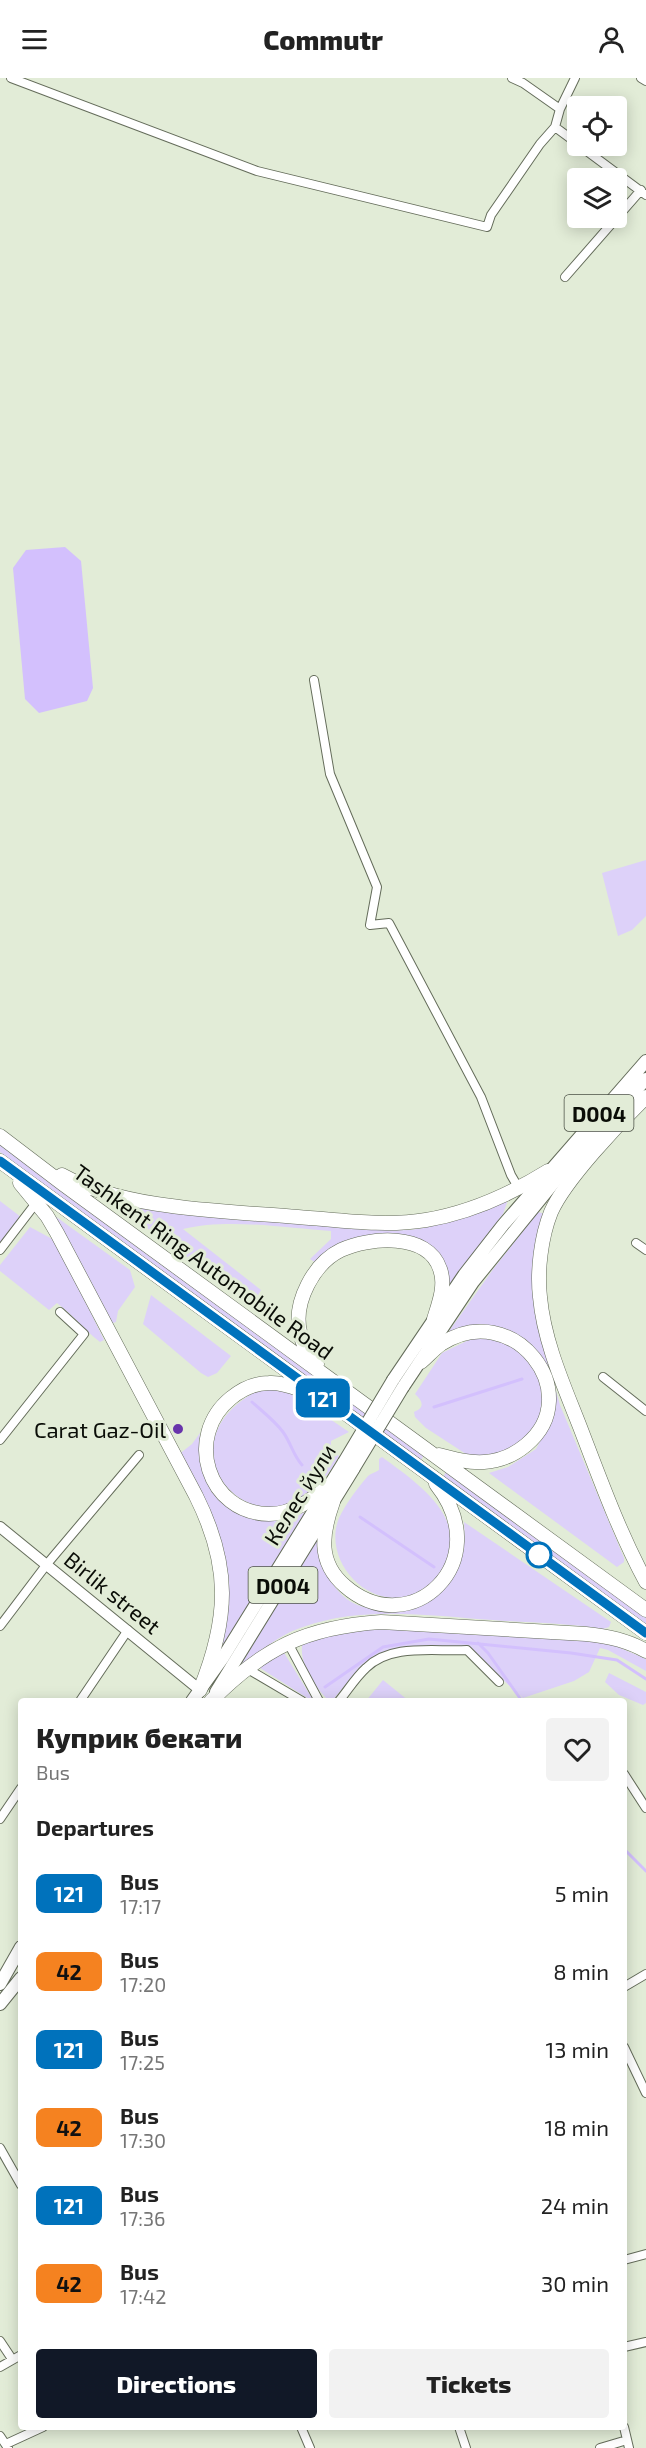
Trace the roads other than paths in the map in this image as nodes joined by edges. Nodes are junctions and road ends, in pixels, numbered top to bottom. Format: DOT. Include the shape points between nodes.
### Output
graph roads {
  1 [pos="11,78"];
  2 [pos="512,78"];
  3 [pos="575,78"];
  4 [pos="641,78"];
  5 [pos="646,81"];
  6 [pos="560,109"];
  7 [pos="555,127"];
  8 [pos="567,136"];
  9 [pos="594,156"];
  10 [pos="643,193"];
  11 [pos="566,277"];
  12 [pos="314,680"];
  13 [pos="646,1061"];
  14 [pos="645,1086"];
  15 [pos="0,1136"];
  16 [pos="23,1153"];
  17 [pos="2,1163"];
  18 [pos="555,1169"];
  19 [pos="518,1187"];
  20 [pos="36,1203"];
  21 [pos="636,1243"];
  22 [pos="0,1250"];
  23 [pos="646,1250"];
  24 [pos="60,1312"];
  25 [pos="434,1319"];
  26 [pos="421,1362"];
  27 [pos="603,1377"];
  28 [pos="330,1379"];
  29 [pos="398,1384"];
  30 [pos="322,1397"];
  31 [pos="646,1411"];
  32 [pos="0,1440"];
  33 [pos="432,1453"];
  34 [pos="139,1455"];
  35 [pos="349,1465"];
  36 [pos="422,1470"];
  37 [pos="330,1485"];
  38 [pos="333,1502"];
  39 [pos="0,1527"];
  40 [pos="47,1564"];
  41 [pos="646,1582"];
  42 [pos="646,1610"];
  43 [pos="0,1626"];
  44 [pos="128,1630"];
  45 [pos="646,1633"];
  46 [pos="288,1643"];
  47 [pos="646,1651"];
  48 [pos="246,1668"];
  49 [pos="499,1682"];
  50 [pos="196,1695"];
  51 [pos="82,1698"];
  52 [pos="213,1698"];
  53 [pos="214,1698"];
  54 [pos="297,1698"];
  55 [pos="317,1698"];
  56 [pos="341,1698"];
  57 [pos="627,1779"];
  58 [pos="18,1792"];
  59 [pos="646,1808"];
  60 [pos="0,1819"];
  61 [pos="18,1951"];
  62 [pos="18,1952"];
  63 [pos="0,1973"];
  64 [pos="646,1974"];
  65 [pos="18,1982"];
  66 [pos="0,1984"];
  67 [pos="627,1985"];
  68 [pos="0,2004"];
  69 [pos="627,2054"];
  70 [pos="646,2093"];
  71 [pos="0,2148"];
  72 [pos="18,2180"];
  73 [pos="646,2254"];
  74 [pos="627,2259"];
  75 [pos="0,2341"];
  76 [pos="646,2342"];
  77 [pos="627,2346"];
  78 [pos="17,2357"];
  79 [pos="0,2367"];
  80 [pos="37,2430"];
  81 [pos="302,2430"];
  82 [pos="460,2430"];
  83 [pos="0,2436"];
  84 [pos="628,2444"];
  85 [pos="8,2446"];
  86 [pos="310,2448"];
  87 [pos="466,2448"];
  88 [pos="600,2448"];
  1 -- 7 [label="street" via="257,171 487,227 497,206"];
  2 -- 6 [label="street"];
  3 -- 6 [label="street"];
  4 -- 5 [label="street"];
  6 -- 7 [label="street"];
  7 -- 8 [label="street"];
  9 -- 10 [label="street"];
  10 -- 11 [label="street"];
  12 -- 19 [label="street" via="330,774 377,887 369,925 389,923 481,1097"];
  13 -- 18 [label="main road, D004"];
  14 -- 18 [label="main road, D004"];
  14 -- 41 [label="highway" via="561,1196 548,1223 539,1278 541,1308 561,1375 625,1541"];
  15 -- 16 [label="highway, Tashkent Ring Automobile Road"];
  16 -- 19 [label="highway" via="77,1182 138,1199 381,1224 456,1214"];
  16 -- 28 [label="highway, Tashkent Ring Automobile Road"];
  17 -- 20 [label="highway"];
  17 -- 30 [label="highway, Tashkent Ring Automobile Road"];
  18 -- 19 [label="highway"];
  18 -- 25 [label="main road, D004" via="464,1275"];
  18 -- 26 [label="main road, D004" via="472,1282"];
  20 -- 22 [label="street"];
  20 -- 50 [label="highway" via="57,1233 209,1525 220,1566 221,1620 217,1643"];
  21 -- 23 [label="street"];
  24 -- 32 [label="street" via="84,1334"];
  25 -- 28 [label="highway" via="442,1275 426,1251 412,1244 383,1242 341,1251 311,1279 298,1318 305,1347"];
  25 -- 29 [label="main road, D004"];
  26 -- 29 [label="main road, D004"];
  26 -- 33 [label="highway" via="453,1338 469,1333 497,1333 531,1353 544,1376 548,1397 539,1430 513,1454 477,1462"];
  27 -- 31 [label="street"];
  28 -- 33 [label="highway, Tashkent Ring Automobile Road"];
  29 -- 35 [label="main road, Келес йули / D004, bridge"];
  30 -- 36 [label="highway, Tashkent Ring Automobile Road"];
  30 -- 37 [label="highway" via="279,1383 249,1386 215,1415 206,1435 205,1456 220,1490 243,1507 260,1512 290,1510 312,1500"];
  33 -- 42 [label="highway, Tashkent Ring Automobile Road"];
  34 -- 40 [label="street"];
  35 -- 37 [label="main road, Келес йули / D004"];
  35 -- 38 [label="main road, D004"];
  36 -- 38 [label="highway" via="448,1503 458,1544 446,1576 432,1591 415,1600 396,1605 375,1603 340,1582 330,1567 324,1545 324,1530"];
  36 -- 45 [label="highway, Tashkent Ring Automobile Road"];
  37 -- 50 [label="main road, Келес йули / D004"];
  38 -- 52 [label="main road, D004"];
  39 -- 40 [label="street, Birlik street"];
  40 -- 43 [label="street"];
  40 -- 44 [label="street, Birlik street"];
  44 -- 50 [label="street, Birlik street"];
  44 -- 51 [label="street"];
  46 -- 47 [label="highway" via="331,1628 381,1622 607,1636"];
  46 -- 48 [label="highway"];
  46 -- 55 [label="street"];
  48 -- 53 [label="highway"];
  48 -- 54 [label="street"];
  49 -- 56 [label="street" via="467,1650 398,1652 365,1668"];
  57 -- 59 [label="street"];
  58 -- 60 [label="street"];
  61 -- 63 [label="main road"];
  62 -- 66 [label="main road"];
  64 -- 67 [label="street"];
  65 -- 68 [label="main road"];
  69 -- 70 [label="street"];
  71 -- 72 [label="street"];
  73 -- 74 [label="street"];
  75 -- 78 [label="street"];
  76 -- 77 [label="street"];
  78 -- 79 [label="street"];
  80 -- 85 [label="street"];
  81 -- 86 [label="street"];
  82 -- 87 [label="street"];
  83 -- 85 [label="street"];
  84 -- 88 [label="street"];
}
